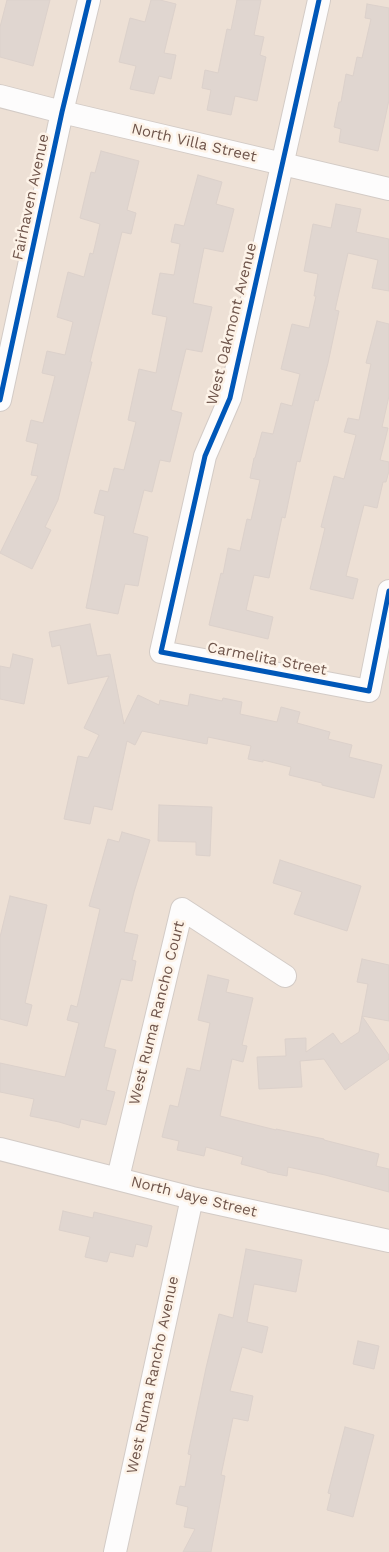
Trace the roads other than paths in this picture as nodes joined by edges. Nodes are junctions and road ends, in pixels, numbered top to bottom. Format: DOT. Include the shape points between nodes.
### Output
graph roads {
  1 [pos="89,0"];
  2 [pos="319,0"];
  3 [pos="0,96"];
  4 [pos="62,112"];
  5 [pos="283,163"];
  6 [pos="389,189"];
  7 [pos="0,400"];
  8 [pos="389,591"];
  9 [pos="162,652"];
  10 [pos="285,976"];
  11 [pos="0,1149"];
  12 [pos="118,1178"];
  13 [pos="192,1198"];
  14 [pos="389,1241"];
  15 [pos="115,1552"];
  1 -- 4 [label="street, Fairhaven Avenue"];
  2 -- 5 [label="street, West Oakmont Avenue"];
  3 -- 4 [label="street, North Villa Street"];
  4 -- 5 [label="street, North Villa Street"];
  4 -- 7 [label="street, Fairhaven Avenue"];
  5 -- 6 [label="street, North Villa Street"];
  5 -- 9 [label="street, West Oakmont Avenue" via="230,398 206,456"];
  8 -- 9 [label="street, Carmelita Street" via="369,692"];
  10 -- 12 [label="street, West Ruma Rancho Court" via="182,909"];
  11 -- 12 [label="street, North Jaye Street"];
  12 -- 13 [label="street, North Jaye Street"];
  13 -- 14 [label="street, North Jaye Street"];
  13 -- 15 [label="street, West Ruma Rancho Avenue"];
}
